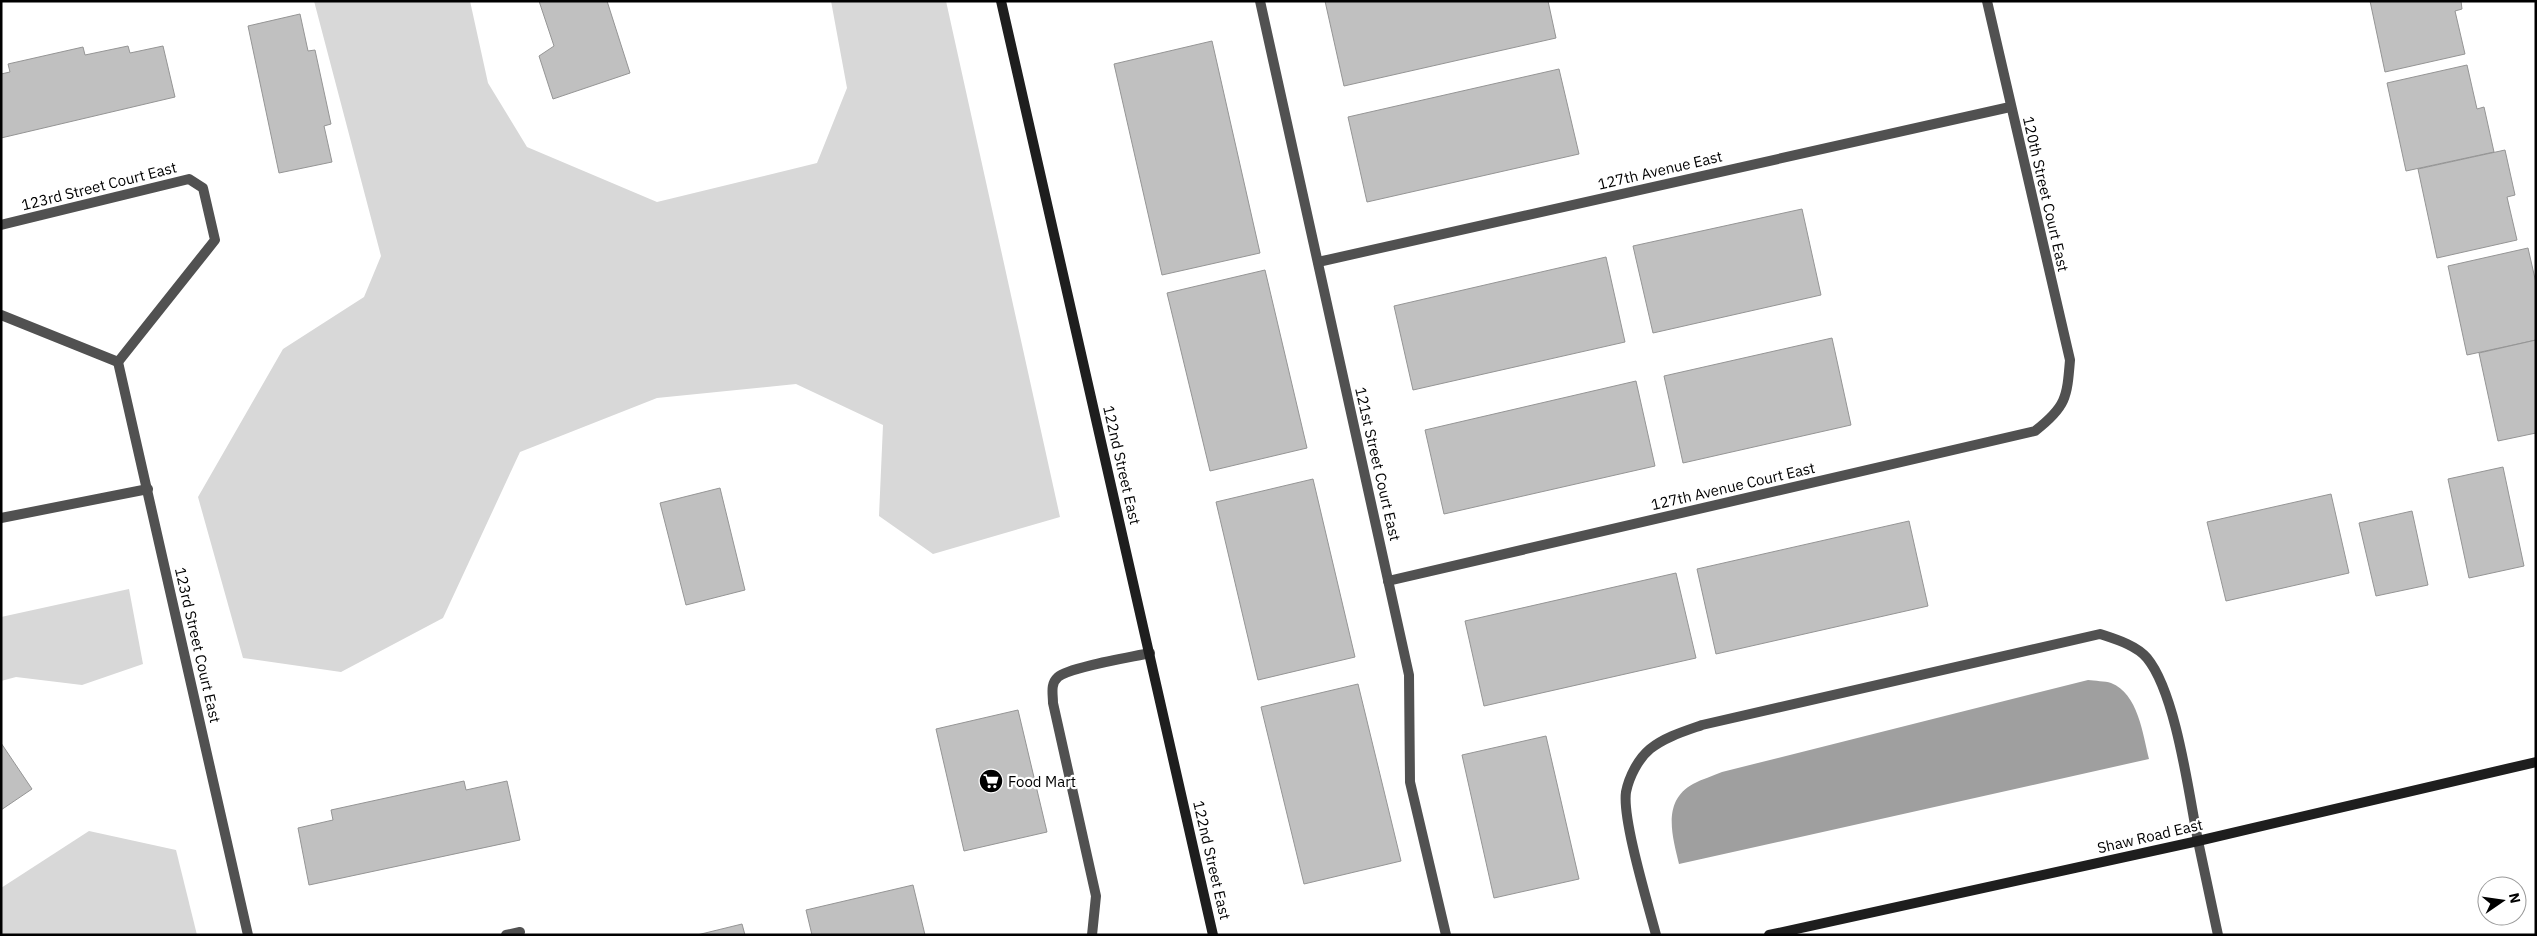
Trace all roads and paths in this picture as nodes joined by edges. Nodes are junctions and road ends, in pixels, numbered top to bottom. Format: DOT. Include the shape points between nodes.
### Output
graph roads {
  1 [pos="1001,1"];
  2 [pos="1260,1"];
  3 [pos="1987,1"];
  4 [pos="2010,107"];
  5 [pos="1,225"];
  6 [pos="1318,262"];
  7 [pos="1,314"];
  8 [pos="118,362"];
  9 [pos="2067,394"];
  10 [pos="148,489"];
  11 [pos="1,518"];
  12 [pos="1388,581"];
  13 [pos="1150,653"];
  14 [pos="2536,762"];
  15 [pos="2198,841"];
  16 [pos="520,932"];
  17 [pos="1786,933"];
  18 [pos="248,935"];
  19 [pos="506,935"];
  20 [pos="1092,935"];
  21 [pos="1214,935"];
  22 [pos="1446,935"];
  23 [pos="1656,935"];
  24 [pos="1769,935"];
  25 [pos="2218,935"];
  1 -- 13 [label="street, 122nd Street East"];
  2 -- 6 [label="street, 121st Street Court East"];
  3 -- 4 [label="street, 120th Street Court East"];
  4 -- 6 [label="street, 127th Avenue East"];
  4 -- 9 [label="street, 120th Street Court East" via="2070,360"];
  5 -- 8 [label="street, 123rd Street Court East" via="189,179 203,188 215,240"];
  6 -- 12 [label="street, 121st Street Court East"];
  7 -- 8 [label="street"];
  8 -- 10 [label="street, 123rd Street Court East"];
  9 -- 12 [label="street, 127th Avenue Court East" via="2055,416 2035,432"];
  10 -- 11 [label="street"];
  10 -- 18 [label="street, 123rd Street Court East"];
  12 -- 22 [label="street, 121st Street Court East" via="1410,675 1410,782"];
  13 -- 20 [label="street" via="1074,670 1058,677 1052,687 1096,896"];
  13 -- 21 [label="street, 122nd Street East"];
  14 -- 15 [label="street, Shaw Road East"];
  15 -- 17 [label="street, Shaw Road East"];
  15 -- 23 [label="street" via="2174,724 2159,679 2146,658 2121,641 2100,634 1702,725 1674,735 1650,750 1632,772 1626,794 1628,823"];
  15 -- 25 [label="street"];
  16 -- 19 [label="street"];
  17 -- 24 [label="street, Shaw Road East"];
}
